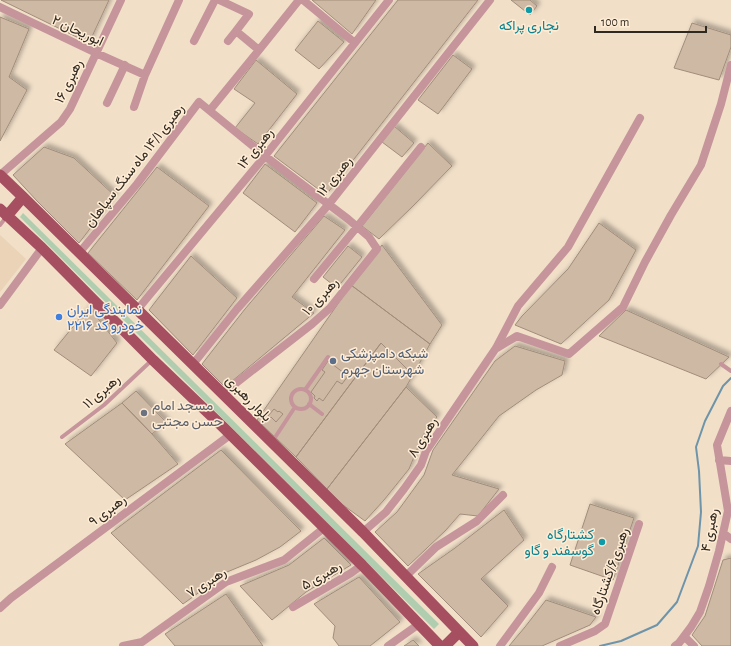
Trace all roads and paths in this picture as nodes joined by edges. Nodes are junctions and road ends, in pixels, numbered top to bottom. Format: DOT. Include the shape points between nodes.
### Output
graph roads {
  1 [pos="121,0"];
  2 [pos="179,0"];
  3 [pos="215,0"];
  4 [pos="219,0"];
  5 [pos="299,0"];
  6 [pos="303,0"];
  7 [pos="389,0"];
  8 [pos="490,0"];
  9 [pos="0,7"];
  10 [pos="236,31"];
  11 [pos="194,41"];
  12 [pos="228,41"];
  13 [pos="355,43"];
  14 [pos="259,50"];
  15 [pos="96,53"];
  16 [pos="125,65"];
  17 [pos="731,65"];
  18 [pos="145,75"];
  19 [pos="107,103"];
  20 [pos="134,107"];
  21 [pos="210,110"];
  22 [pos="640,118"];
  23 [pos="421,147"];
  24 [pos="265,156"];
  25 [pos="0,175"];
  26 [pos="23,197"];
  27 [pos="329,204"];
  28 [pos="3,212"];
  29 [pos="0,225"];
  30 [pos="357,227"];
  31 [pos="42,248"];
  32 [pos="79,253"];
  33 [pos="314,279"];
  34 [pos="0,305"];
  35 [pos="137,310"];
  36 [pos="496,348"];
  37 [pos="328,357"];
  38 [pos="153,360"];
  39 [pos="193,364"];
  40 [pos="721,364"];
  41 [pos="730,369"];
  42 [pos="305,390"];
  43 [pos="222,394"];
  44 [pos="309,404"];
  45 [pos="295,407"];
  46 [pos="731,411"];
  47 [pos="322,414"];
  48 [pos="230,435"];
  49 [pos="62,437"];
  50 [pos="272,442"];
  51 [pos="719,460"];
  52 [pos="731,461"];
  53 [pos="728,489"];
  54 [pos="503,495"];
  55 [pos="639,524"];
  56 [pos="324,528"];
  57 [pos="363,532"];
  58 [pos="723,533"];
  59 [pos="731,539"];
  60 [pos="362,565"];
  61 [pos="552,567"];
  62 [pos="406,576"];
  63 [pos="293,607"];
  64 [pos="0,608"];
  65 [pos="419,624"];
  66 [pos="460,632"];
  67 [pos="684,636"];
  68 [pos="122,646"];
  69 [pos="388,646"];
  70 [pos="440,646"];
  71 [pos="445,646"];
  72 [pos="473,646"];
  73 [pos="500,646"];
  74 [pos="560,646"];
  75 [pos="675,646"];
  76 [pos="694,646"];
  1 -- 15 [label="street, رهبری ۱۶"];
  2 -- 18 [label="street"];
  3 -- 11 [label="street"];
  4 -- 10 [label="street" via="249,14"];
  5 -- 14 [label="street"];
  6 -- 13 [label="street"];
  7 -- 13 [label="street, رهبری ۱۴"];
  8 -- 27 [label="street, رهبری ۱۲"];
  9 -- 15 [label="street, ابوریحان ۲"];
  10 -- 12 [label="street"];
  10 -- 14 [label="street"];
  13 -- 24 [label="street, رهبری ۱۴"];
  14 -- 21 [label="street"];
  15 -- 16 [label="street, ابوریحان ۲"];
  15 -- 25 [label="street, رهبری ۱۶" via="70,109 61,122"];
  16 -- 18 [label="street, ابوریحان ۲"];
  16 -- 19 [label="street"];
  17 -- 36 [label="street" via="702,165 671,215 623,307 569,354 517,336"];
  18 -- 20 [label="street"];
  21 -- 24 [label="street"];
  21 -- 32 [label="street, رهبری ۱۴/۱ ماه سنگ سپاهان" via="200,102 137,184"];
  22 -- 36 [label="street, رهبری ۸" via="568,247 518,306"];
  23 -- 30 [label="street"];
  24 -- 27 [label="street, رهبری ۱۰"];
  24 -- 35 [label="street, رهبری ۱۴"];
  25 -- 26 [label="main road, بلوار رهبری"];
  26 -- 28 [label="main road"];
  26 -- 32 [label="main road, بلوار رهبری"];
  27 -- 30 [label="street, رهبری ۱۰"];
  27 -- 39 [label="street, رهبری ۱۲"];
  28 -- 29 [label="lane"];
  28 -- 31 [label="main road"];
  30 -- 33 [label="street"];
  30 -- 43 [label="street, رهبری ۱۰" via="377,249 330,308"];
  31 -- 34 [label="street"];
  31 -- 38 [label="main road"];
  32 -- 35 [label="main road, بلوار رهبری"];
  35 -- 39 [label="main road, بلوار رهبری"];
  36 -- 57 [label="street, رهبری ۸" via="404,489 386,512"];
  37 -- 42 [label="lane"];
  38 -- 48 [label="main road"];
  38 -- 49 [label="lane, رهبری ۱۱" via="104,405"];
  39 -- 43 [label="main road, بلوار رهبری"];
  40 -- 41 [label="lane"];
  42 -- 44 [label="lane" via="310,395"];
  42 -- 45 [label="lane" via="296,390 292,395"];
  43 -- 50 [label="main road, بلوار رهبری"];
  44 -- 45 [label="lane" via="301,409"];
  44 -- 47 [label="lane"];
  45 -- 50 [label="lane"];
  46 -- 51 [label="street, رهبری ۴" via="717,445"];
  48 -- 56 [label="main road"];
  48 -- 64 [label="street, رهبری ۹"];
  50 -- 57 [label="main road, بلوار رهبری"];
  51 -- 52 [label="street"];
  51 -- 53 [label="street, رهبری ۴"];
  53 -- 58 [label="street, رهبری ۴" via="728,511"];
  54 -- 62 [label="street" via="477,520 436,547"];
  55 -- 74 [label="street, رهبری۶/کشتارگاه" via="605,624"];
  56 -- 60 [label="main road"];
  56 -- 68 [label="street, رهبری ۷" via="284,560 226,582 142,642"];
  57 -- 62 [label="main road, بلوار رهبری"];
  58 -- 59 [label="street"];
  58 -- 67 [label="street, رهبری ۴" via="700,612"];
  60 -- 63 [label="street, رهبری ۵"];
  60 -- 65 [label="main road"];
  61 -- 73 [label="street" via="539,593"];
  62 -- 66 [label="main road, بلوار رهبری"];
  65 -- 69 [label="street"];
  65 -- 70 [label="main road"];
  66 -- 71 [label="main road"];
  66 -- 72 [label="main road, بلوار رهبری"];
  67 -- 75 [label="street, رهبری ۴"];
  67 -- 76 [label="street"];
}
